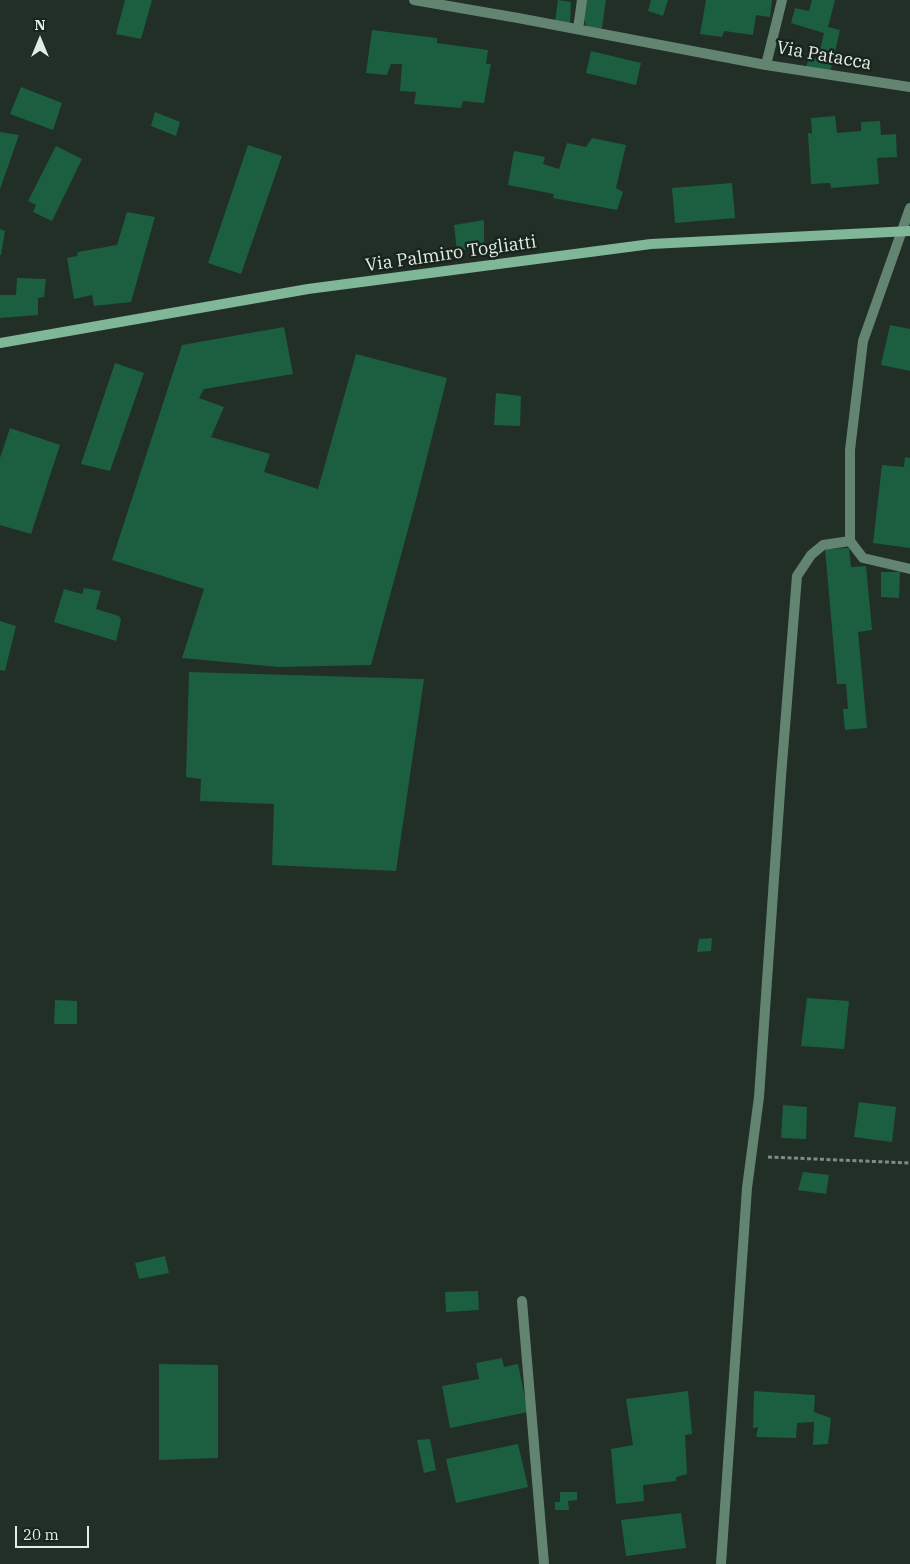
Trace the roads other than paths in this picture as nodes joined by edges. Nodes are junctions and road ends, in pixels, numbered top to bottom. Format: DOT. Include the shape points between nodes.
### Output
graph roads {
  1 [pos="414,0"];
  2 [pos="582,0"];
  3 [pos="782,0"];
  4 [pos="578,29"];
  5 [pos="766,65"];
  6 [pos="910,87"];
  7 [pos="910,208"];
  8 [pos="906,231"];
  9 [pos="0,343"];
  10 [pos="850,541"];
  11 [pos="910,568"];
  12 [pos="522,1300"];
  13 [pos="544,1564"];
  14 [pos="721,1564"];
  1 -- 4 [label="street"];
  2 -- 4 [label="street"];
  3 -- 5 [label="street, Via Patacca"];
  4 -- 5 [label="street"];
  5 -- 6 [label="street, Via Patacca"];
  7 -- 8 [label="street"];
  8 -- 9 [label="street, Via Palmiro Togliatti" via="651,244 308,289"];
  8 -- 10 [label="street" via="863,340 850,450"];
  10 -- 11 [label="street" via="863,558"];
  10 -- 14 [label="street" via="822,545 797,576 759,1097 747,1188"];
  12 -- 13 [label="street"];
}
